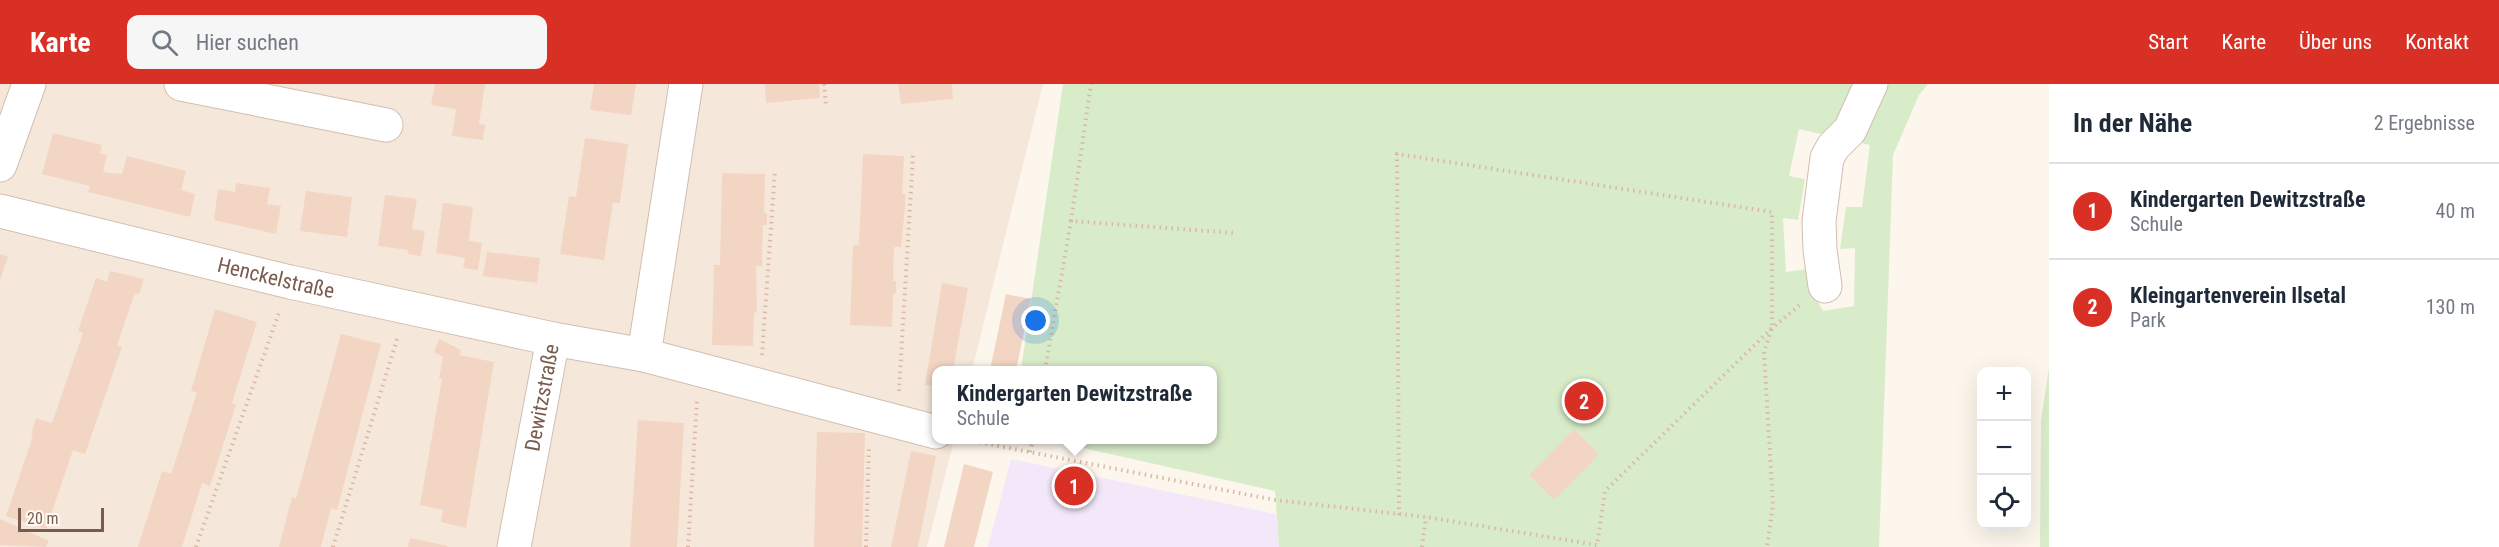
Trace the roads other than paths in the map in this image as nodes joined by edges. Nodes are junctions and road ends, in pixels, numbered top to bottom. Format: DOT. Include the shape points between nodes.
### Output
graph roads {
  1 [pos="29,84"];
  2 [pos="181,84"];
  3 [pos="686,84"];
  4 [pos="1871,84"];
  5 [pos="386,125"];
  6 [pos="0,165"];
  7 [pos="0,211"];
  8 [pos="1825,286"];
  9 [pos="553,339"];
  10 [pos="644,354"];
  11 [pos="932,431"];
  12 [pos="514,547"];
  1 -- 6 [label="street"];
  2 -- 5 [label="street"];
  3 -- 10 [label="street"];
  4 -- 8 [label="street" via="1851,130 1827,158 1819,221"];
  7 -- 9 [label="street, Henckelstraße" via="290,282"];
  9 -- 10 [label="street, Dewitzstraße"];
  9 -- 12 [label="street, Dewitzstraße"];
  10 -- 11 [label="street, Dewitzstraße"];
}
